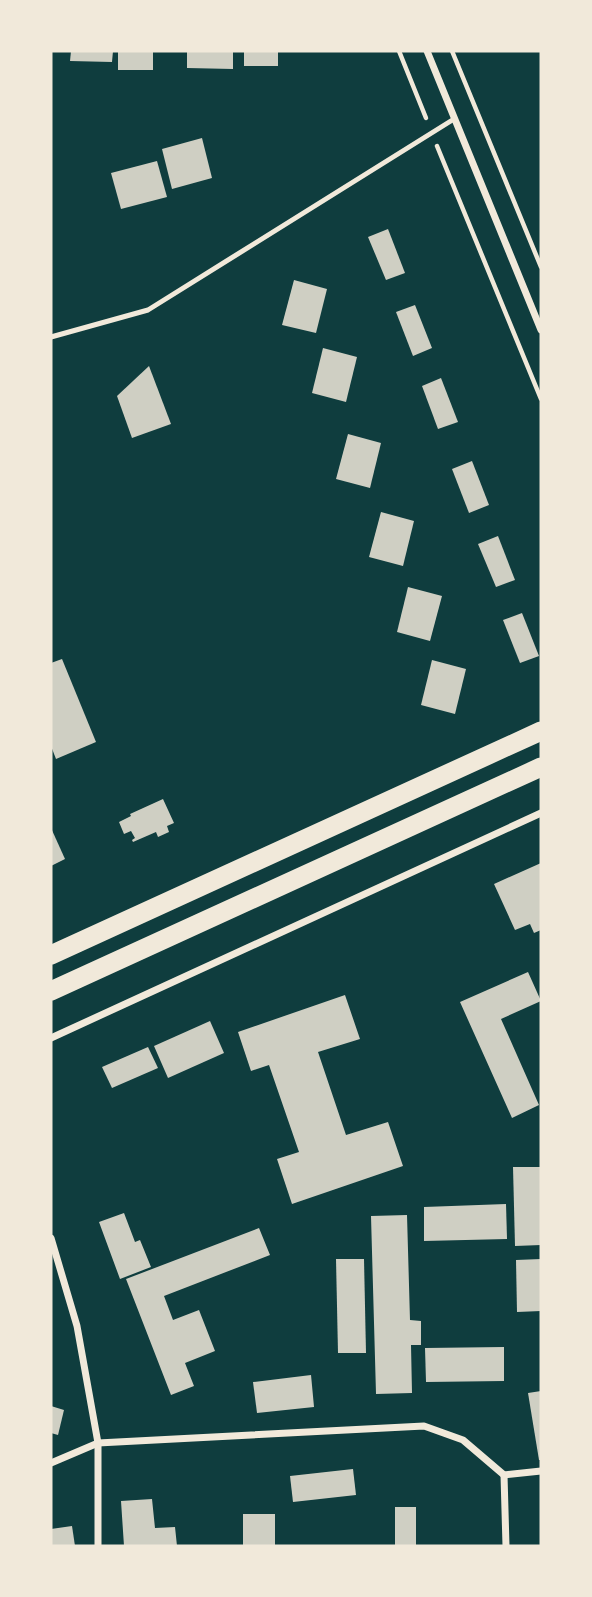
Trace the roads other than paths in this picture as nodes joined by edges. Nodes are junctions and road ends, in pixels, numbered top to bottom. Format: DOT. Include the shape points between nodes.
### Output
graph roads {
  1 [pos="427,51"];
  2 [pos="454,119"];
  3 [pos="541,330"];
  4 [pos="51,337"];
  5 [pos="541,731"];
  6 [pos="541,767"];
  7 [pos="541,813"];
  8 [pos="51,955"];
  9 [pos="51,991"];
  10 [pos="51,1038"];
  11 [pos="51,1238"];
  12 [pos="99,1443"];
  13 [pos="51,1463"];
  14 [pos="541,1471"];
  15 [pos="504,1475"];
  16 [pos="98,1546"];
  17 [pos="506,1546"];
  1 -- 2 [label="street"];
  2 -- 3 [label="street"];
  2 -- 4 [label="lane" via="148,310"];
  5 -- 8 [label="highway"];
  6 -- 9 [label="highway"];
  7 -- 10 [label="street"];
  11 -- 12 [label="street" via="77,1326"];
  12 -- 13 [label="street"];
  12 -- 15 [label="street" via="424,1426 463,1440"];
  12 -- 16 [label="street"];
  14 -- 15 [label="street"];
  15 -- 17 [label="street"];
}
